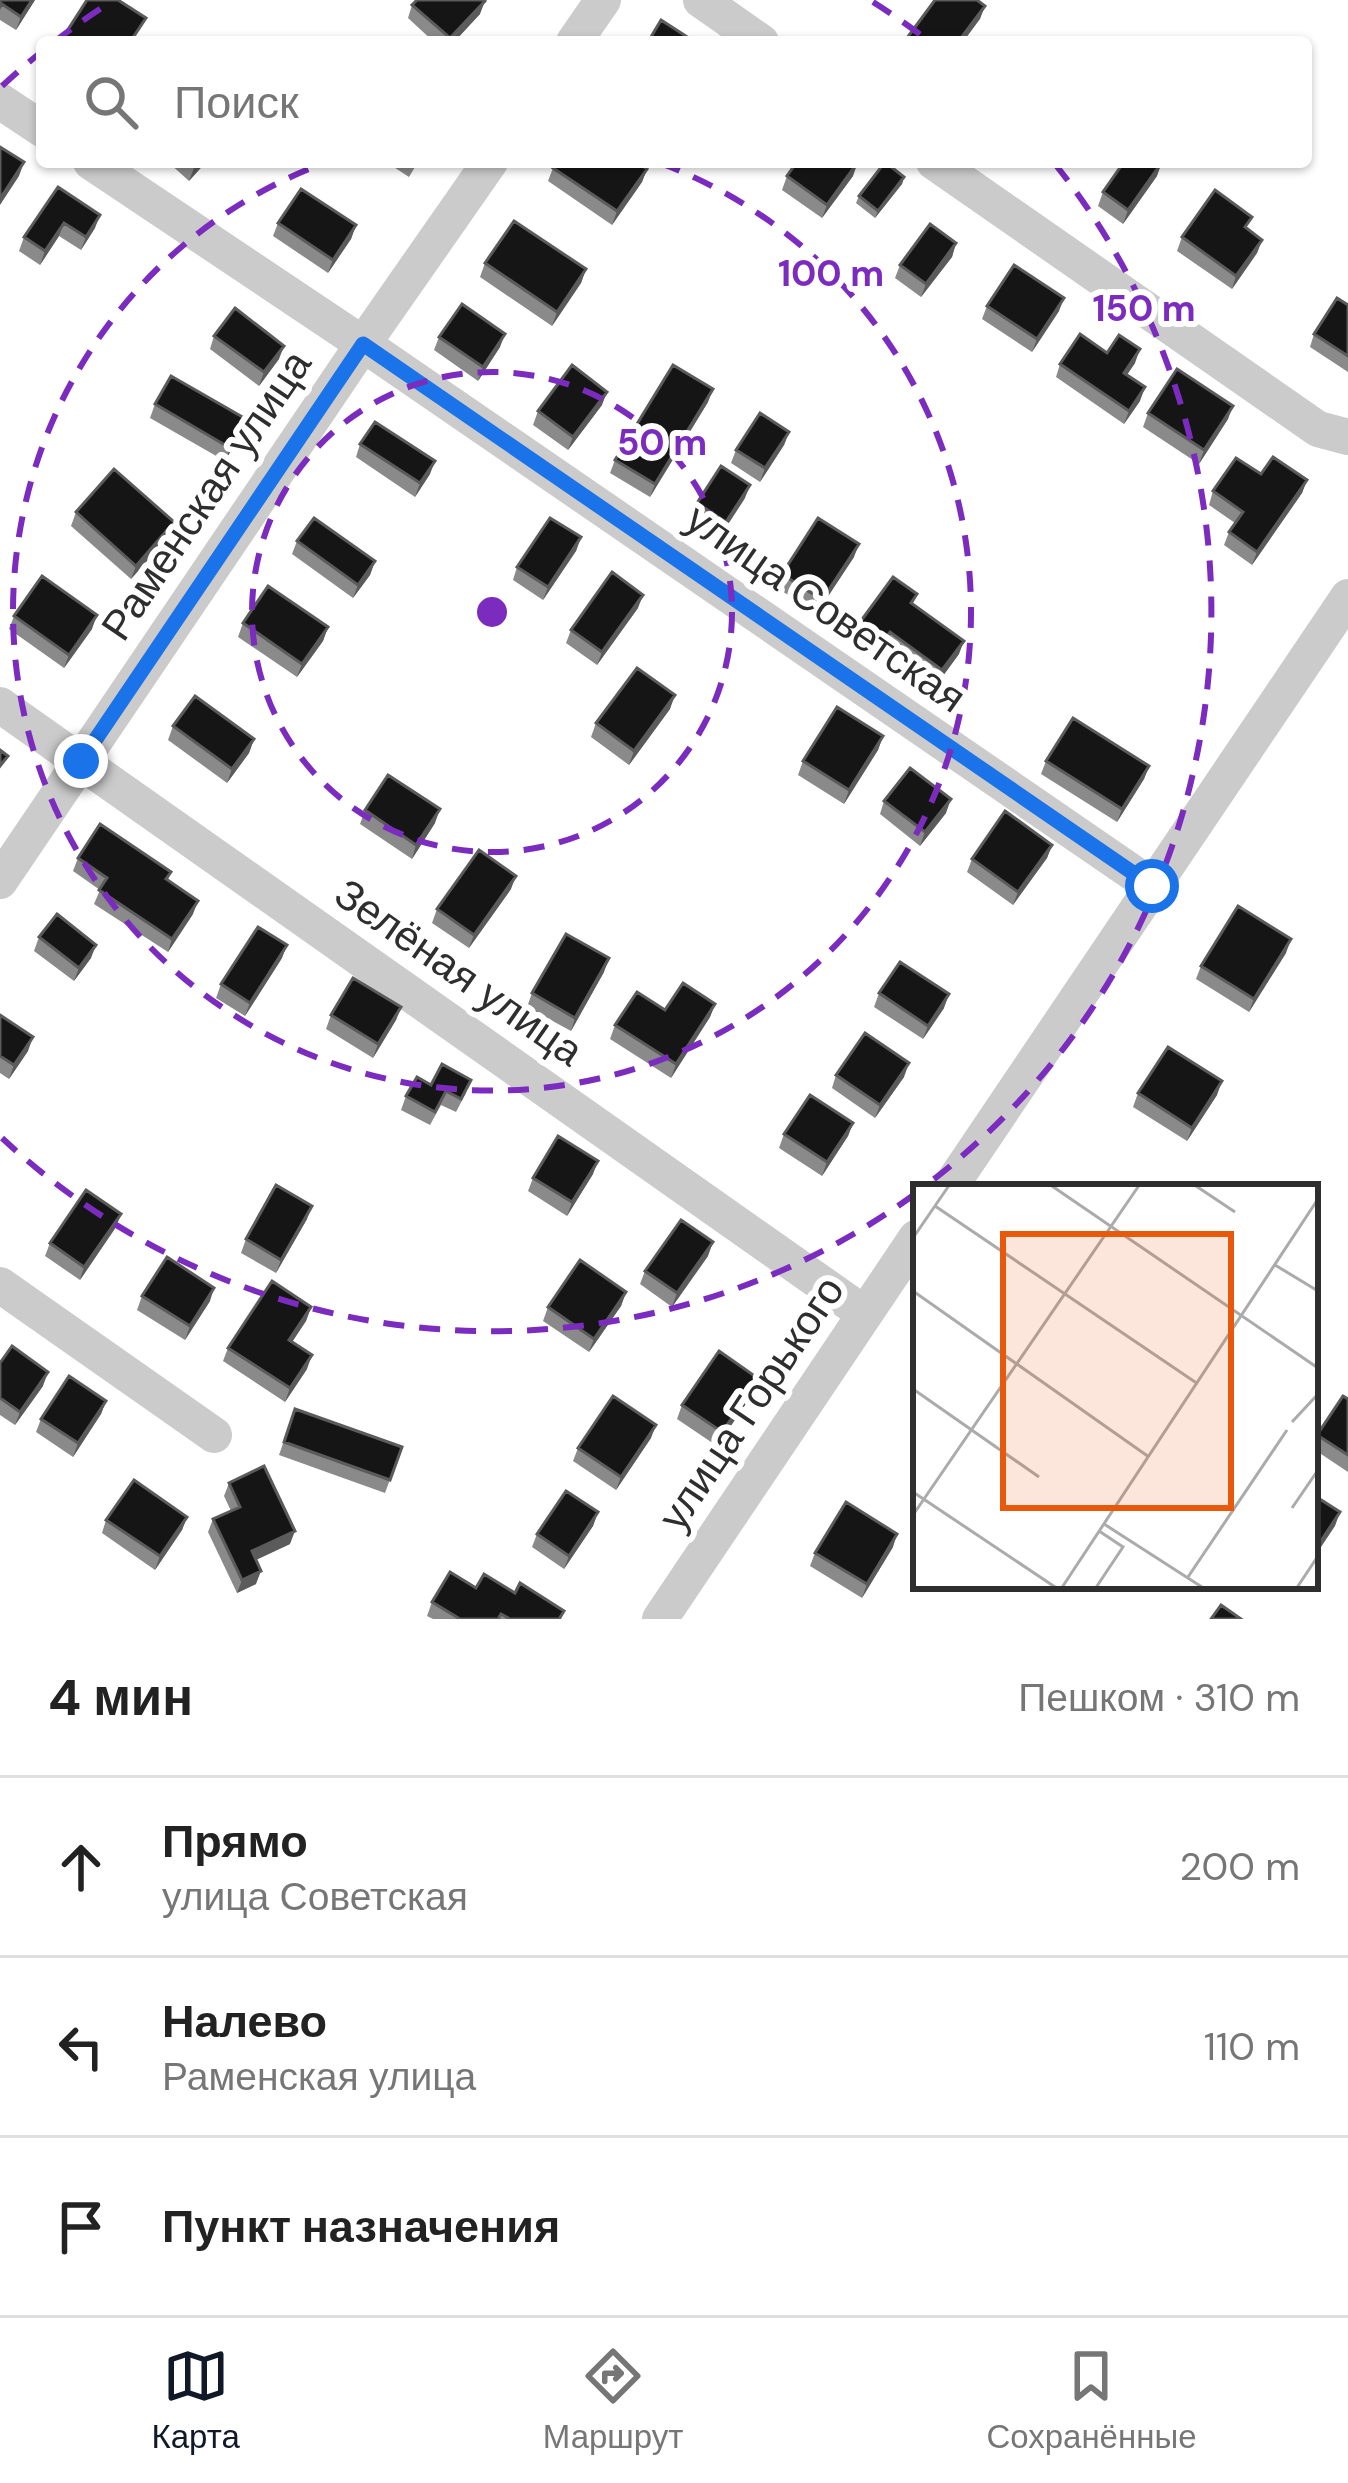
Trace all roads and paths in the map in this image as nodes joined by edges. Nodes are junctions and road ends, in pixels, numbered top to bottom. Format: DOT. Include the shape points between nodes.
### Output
graph roads {
  1 [pos="603,0"];
  2 [pos="701,0"];
  3 [pos="578,36"];
  4 [pos="752,36"];
  5 [pos="0,101"];
  6 [pos="36,125"];
  7 [pos="100,168"];
  8 [pos="486,168"];
  9 [pos="943,168"];
  10 [pos="363,344"];
  11 [pos="1348,437"];
  12 [pos="1348,597"];
  13 [pos="0,705"];
  14 [pos="81,761"];
  15 [pos="0,881"];
  16 [pos="1152,886"];
  17 [pos="952,1184"];
  18 [pos="913,1242"];
  19 [pos="0,1285"];
  20 [pos="865,1314"];
  21 [pos="214,1435"];
  22 [pos="660,1619"];
  1 -- 3 [label="street"];
  2 -- 4 [label="street"];
  5 -- 6 [label="street"];
  7 -- 10 [label="street, улица Советская"];
  8 -- 10 [label="street, Раменская улица"];
  9 -- 11 [label="street" via="1318,429"];
  10 -- 14 [label="street, Раменская улица"];
  10 -- 16 [label="street, улица Советская"];
  12 -- 16 [label="street"];
  13 -- 14 [label="street, Зелёная улица"];
  14 -- 15 [label="street, Раменская улица"];
  14 -- 20 [label="street, Зелёная улица"];
  16 -- 17 [label="street"];
  18 -- 20 [label="street, улица Горького"];
  19 -- 21 [label="street"];
  20 -- 22 [label="street, улица Горького"];
}
